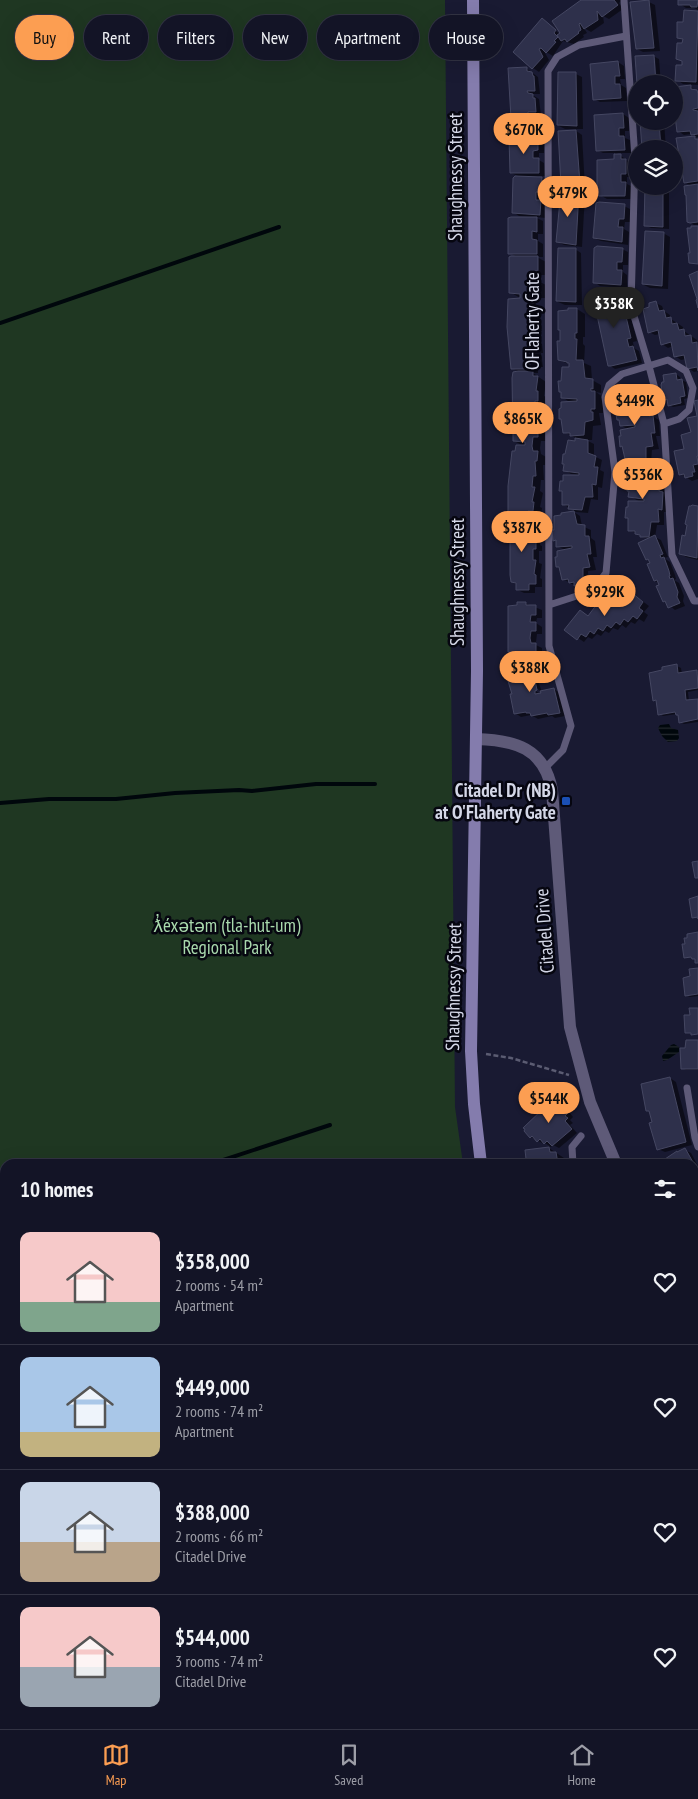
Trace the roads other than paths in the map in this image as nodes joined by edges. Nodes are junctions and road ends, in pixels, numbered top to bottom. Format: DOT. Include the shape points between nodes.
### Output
graph roads {
  1 [pos="473,0"];
  2 [pos="624,0"];
  3 [pos="626,36"];
  4 [pos="649,366"];
  5 [pos="664,424"];
  6 [pos="698,601"];
  7 [pos="549,605"];
  8 [pos="476,739"];
  9 [pos="545,768"];
  10 [pos="687,1088"];
  11 [pos="581,1136"];
  12 [pos="698,1146"];
  13 [pos="480,1159"];
  14 [pos="573,1159"];
  15 [pos="614,1159"];
  1 -- 8 [label="main road, Shaughnessy Street"];
  2 -- 3 [label="lane"];
  3 -- 4 [label="lane" via="635,158 631,306"];
  3 -- 7 [label="lane, OFlaherty Gate" via="579,45 557,57 548,71"];
  4 -- 5 [label="lane"];
  4 -- 5 [label="lane" via="668,360 686,371 693,388 689,410 679,419"];
  4 -- 7 [label="lane" via="622,374 609,384 605,397 615,472 606,572 592,591"];
  5 -- 6 [label="lane" via="672,555 694,601"];
  7 -- 9 [label="lane, OFlaherty Gate" via="549,646 571,726 563,750"];
  8 -- 9 [label="street, Citadel Drive" via="517,744 528,750"];
  8 -- 13 [label="main road, Shaughnessy Street" via="471,1051"];
  9 -- 15 [label="street, Citadel Drive" via="552,790 570,1027 590,1102"];
  10 -- 12 [label="lane"];
  11 -- 14 [label="lane" via="572,1147"];
}
